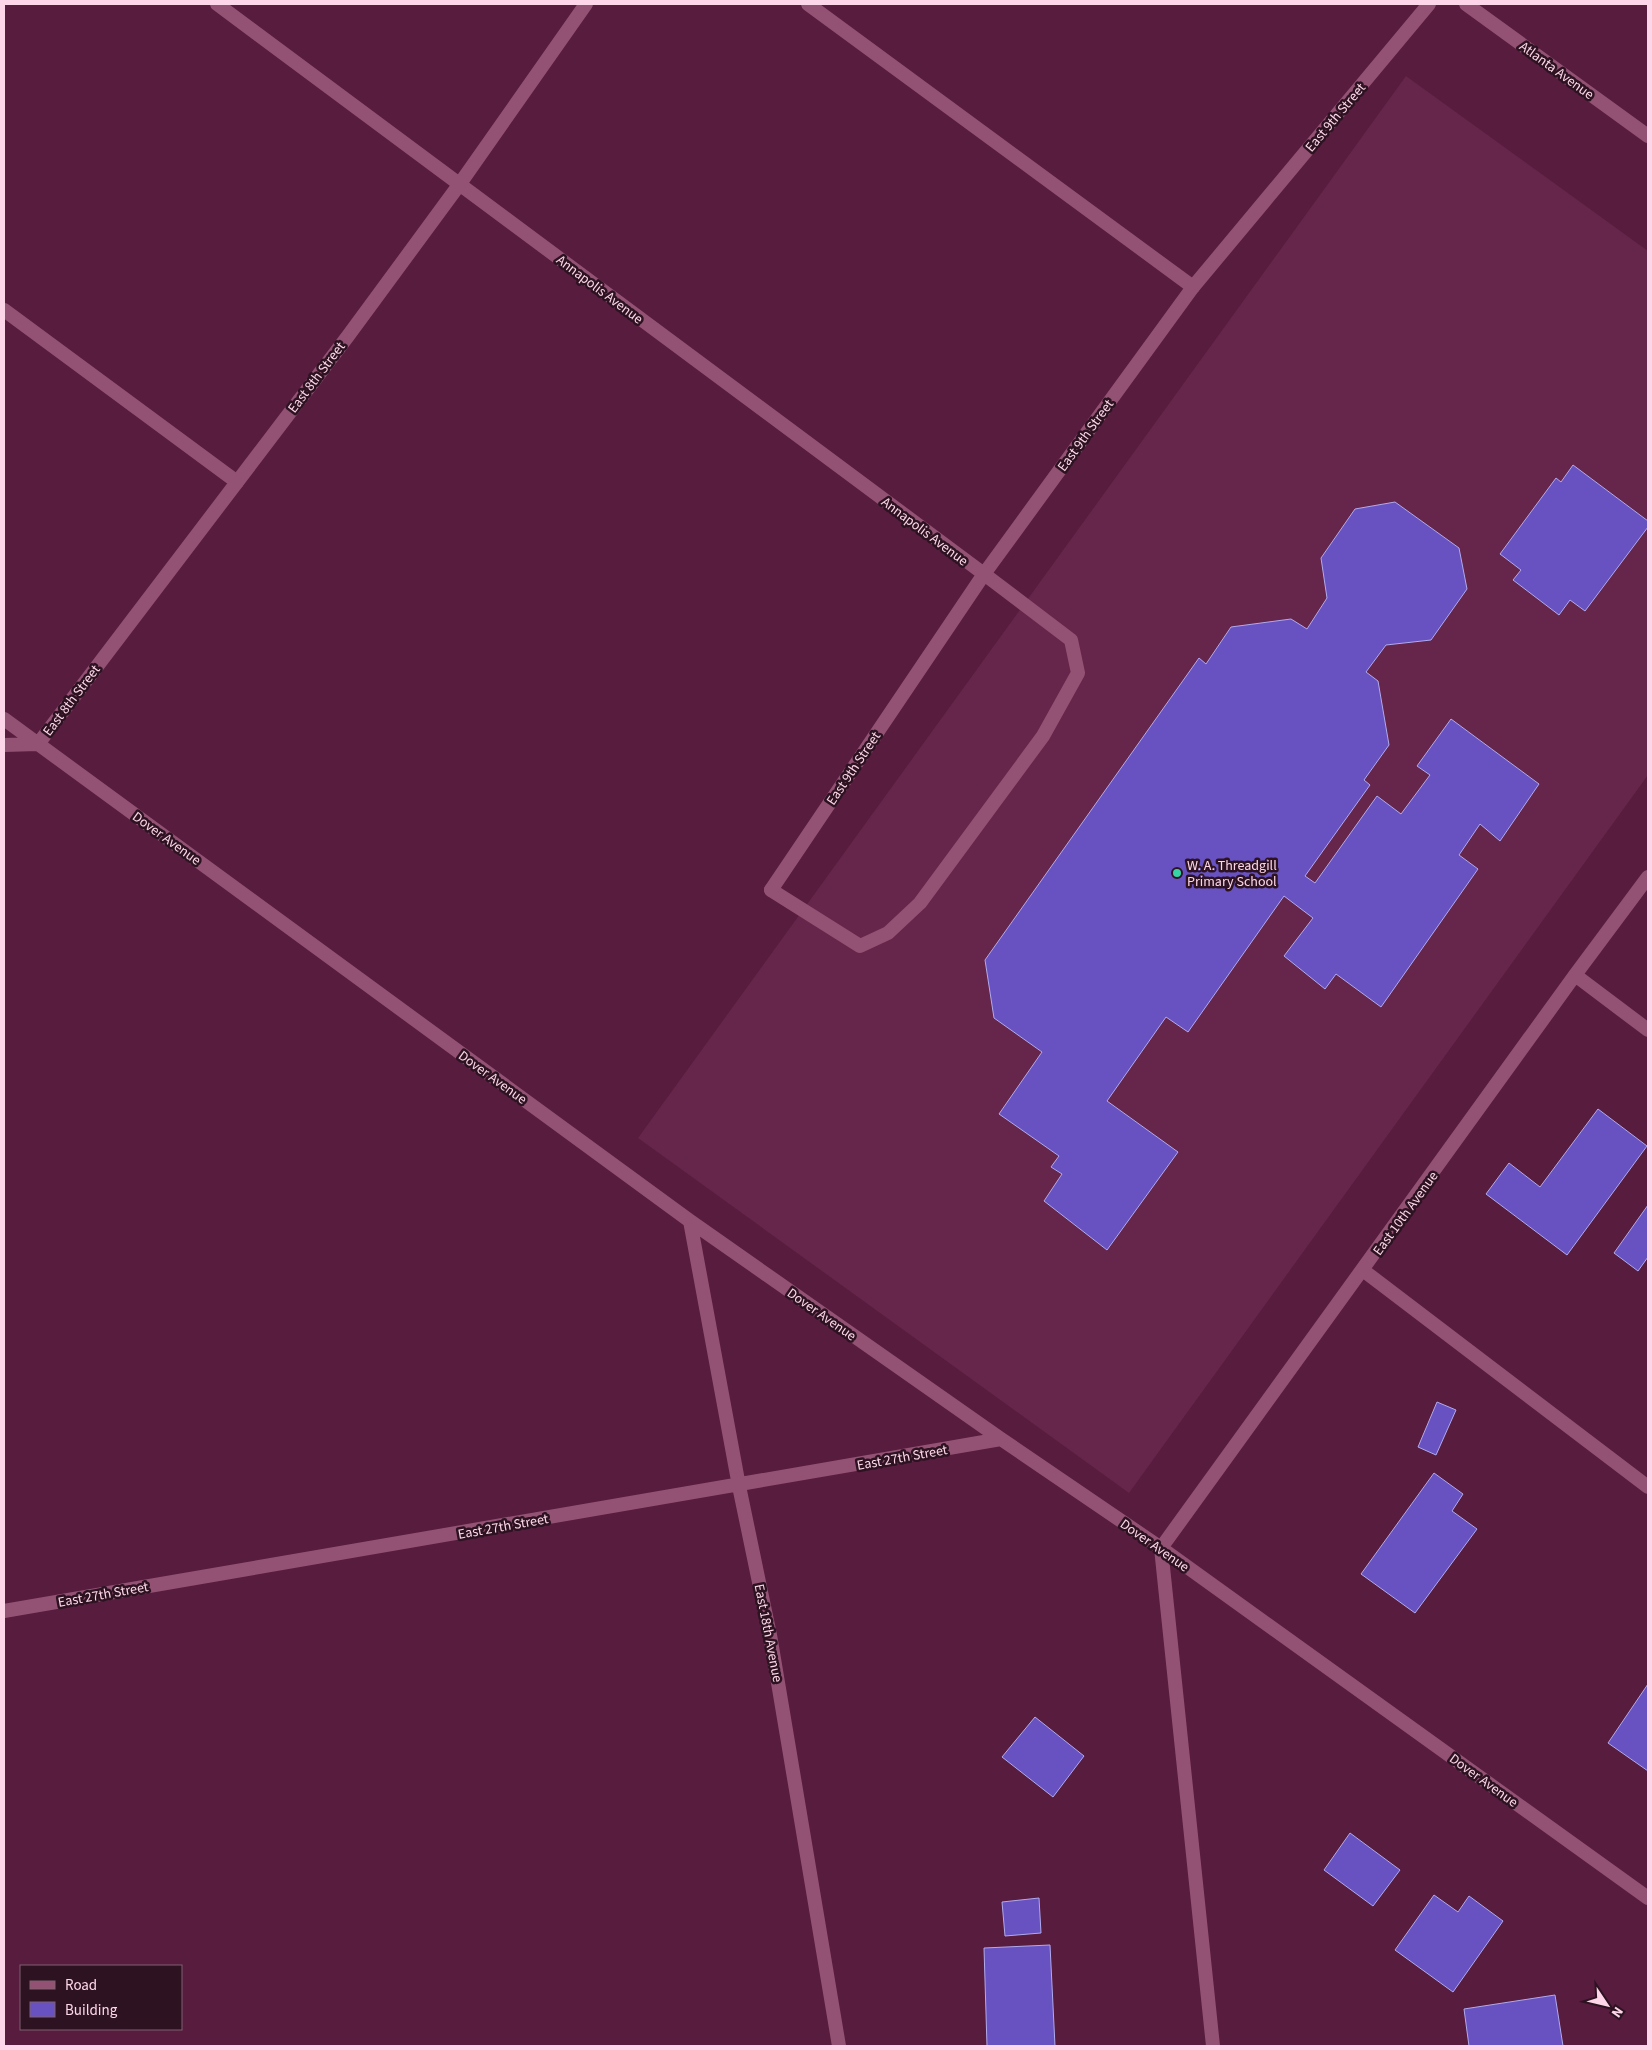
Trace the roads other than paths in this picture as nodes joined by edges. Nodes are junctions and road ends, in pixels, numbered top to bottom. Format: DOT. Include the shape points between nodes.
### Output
graph roads {
  1 [pos="217,4"];
  2 [pos="586,4"];
  3 [pos="808,4"];
  4 [pos="1429,4"];
  5 [pos="1466,4"];
  6 [pos="1648,136"];
  7 [pos="459,185"];
  8 [pos="1193,287"];
  9 [pos="4,310"];
  10 [pos="237,482"];
  11 [pos="984,574"];
  12 [pos="4,719"];
  13 [pos="38,744"];
  14 [pos="4,745"];
  15 [pos="1648,877"];
  16 [pos="771,890"];
  17 [pos="1575,975"];
  18 [pos="1648,1030"];
  19 [pos="690,1222"];
  20 [pos="1364,1271"];
  21 [pos="1001,1439"];
  22 [pos="739,1486"];
  23 [pos="1648,1486"];
  24 [pos="1162,1548"];
  25 [pos="4,1611"];
  26 [pos="1648,1898"];
  27 [pos="839,2046"];
  28 [pos="1212,2046"];
  1 -- 7 [label="street, Annapolis Avenue"];
  2 -- 7 [label="street, East 8th Street"];
  3 -- 8 [label="street"];
  4 -- 8 [label="street, East 9th Street"];
  5 -- 6 [label="street, Atlanta Avenue"];
  7 -- 10 [label="street, East 8th Street"];
  7 -- 11 [label="street, Annapolis Avenue"];
  8 -- 11 [label="street, East 9th Street"];
  9 -- 10 [label="street"];
  10 -- 13 [label="street, East 8th Street"];
  11 -- 16 [label="street, East 9th Street"];
  11 -- 16 [label="street, Annapolis Avenue" via="1071,640 1078,673 1043,736 920,903 888,934 860,946"];
  12 -- 13 [label="street, Dover Avenue"];
  13 -- 14 [label="street"];
  13 -- 19 [label="street, Dover Avenue"];
  15 -- 17 [label="street, East 10th Avenue"];
  17 -- 18 [label="street"];
  17 -- 20 [label="street, East 10th Avenue"];
  19 -- 21 [label="street, Dover Avenue"];
  19 -- 22 [label="street, East 18th Avenue"];
  20 -- 23 [label="street"];
  20 -- 24 [label="street, East 10th Avenue"];
  21 -- 22 [label="street, East 27th Street"];
  21 -- 24 [label="street, Dover Avenue"];
  22 -- 25 [label="street, East 27th Street"];
  22 -- 27 [label="street, East 18th Avenue" via="770,1635"];
  24 -- 26 [label="street, Dover Avenue"];
  24 -- 28 [label="street"];
}
